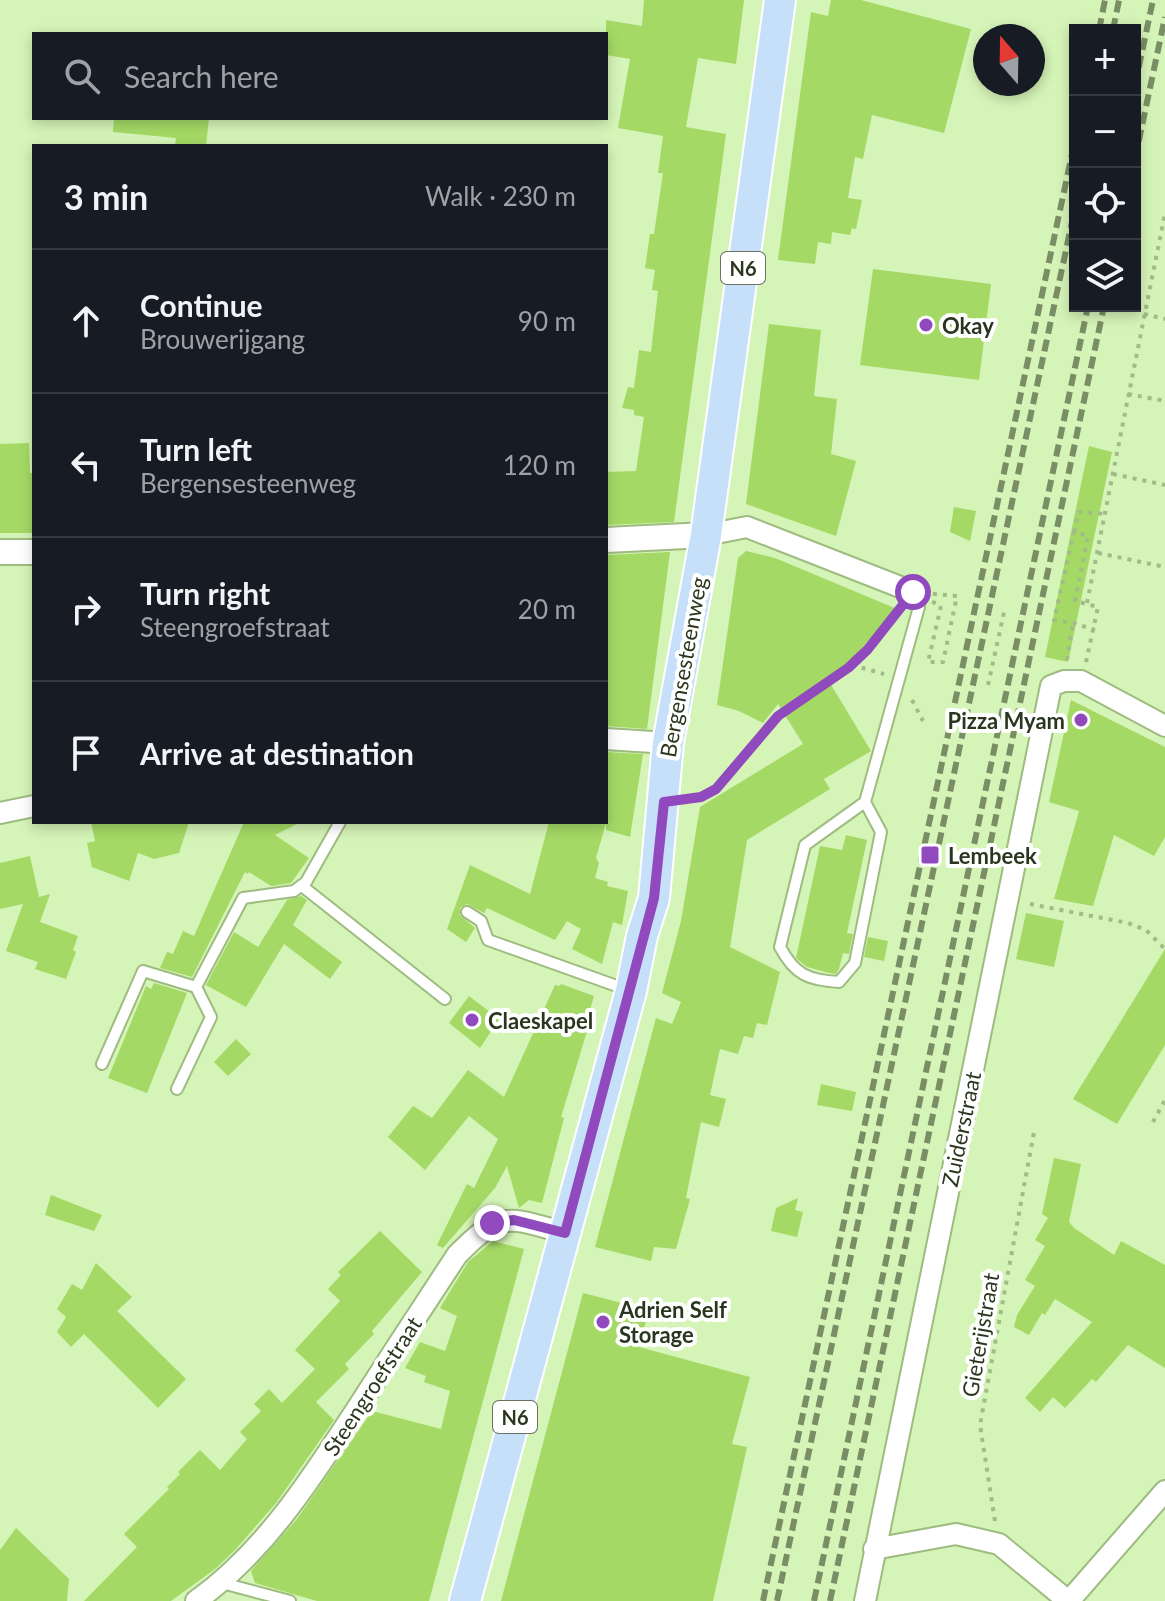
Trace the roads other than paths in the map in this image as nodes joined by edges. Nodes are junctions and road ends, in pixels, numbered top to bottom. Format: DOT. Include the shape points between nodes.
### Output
graph roads {
  1 [pos="780,0"];
  2 [pos="706,535"];
  3 [pos="608,540"];
  4 [pos="0,552"];
  5 [pos="32,552"];
  6 [pos="907,601"];
  7 [pos="1165,726"];
  8 [pos="608,739"];
  9 [pos="668,743"];
  10 [pos="865,802"];
  11 [pos="32,806"];
  12 [pos="0,813"];
  13 [pos="339,824"];
  14 [pos="302,886"];
  15 [pos="467,912"];
  16 [pos="196,987"];
  17 [pos="631,991"];
  18 [pos="445,999"];
  19 [pos="102,1064"];
  20 [pos="177,1089"];
  21 [pos="565,1233"];
  22 [pos="1165,1491"];
  23 [pos="874,1549"];
  24 [pos="222,1583"];
  25 [pos="196,1601"];
  26 [pos="290,1601"];
  27 [pos="465,1601"];
  28 [pos="865,1601"];
  29 [pos="1069,1601"];
  1 -- 2 [label="main road, Bergensesteenweg / N6"];
  2 -- 3 [label="street"];
  2 -- 6 [label="street" via="747,527"];
  2 -- 9 [label="main road, Bergensesteenweg / N6"];
  4 -- 5 [label="street"];
  6 -- 10 [label="lane" via="919,607"];
  7 -- 23 [label="street, Zuiderstraat" via="1072,681 1051,686"];
  8 -- 9 [label="street"];
  9 -- 17 [label="main road, Bergensesteenweg / N6" via="654,898"];
  10 -- 10 [label="lane" via="881,832 855,963 839,982 817,981 790,967 780,947 805,845"];
  11 -- 12 [label="street"];
  13 -- 14 [label="lane"];
  14 -- 16 [label="lane" via="243,898"];
  14 -- 18 [label="lane"];
  15 -- 17 [label="lane" via="481,921 488,940"];
  16 -- 19 [label="lane" via="143,971"];
  16 -- 20 [label="lane" via="211,1017"];
  17 -- 21 [label="main road, Bergensesteenweg / N6"];
  21 -- 24 [label="street, Steengroefstraat" via="514,1220 492,1223 479,1232 457,1255 317,1471 253,1553"];
  21 -- 27 [label="main road, Bergensesteenweg / N6"];
  22 -- 29 [label="street"];
  23 -- 28 [label="street, Zuiderstraat"];
  23 -- 29 [label="street" via="956,1534 999,1544"];
  24 -- 25 [label="street, Steengroefstraat"];
  24 -- 26 [label="lane"];
}
